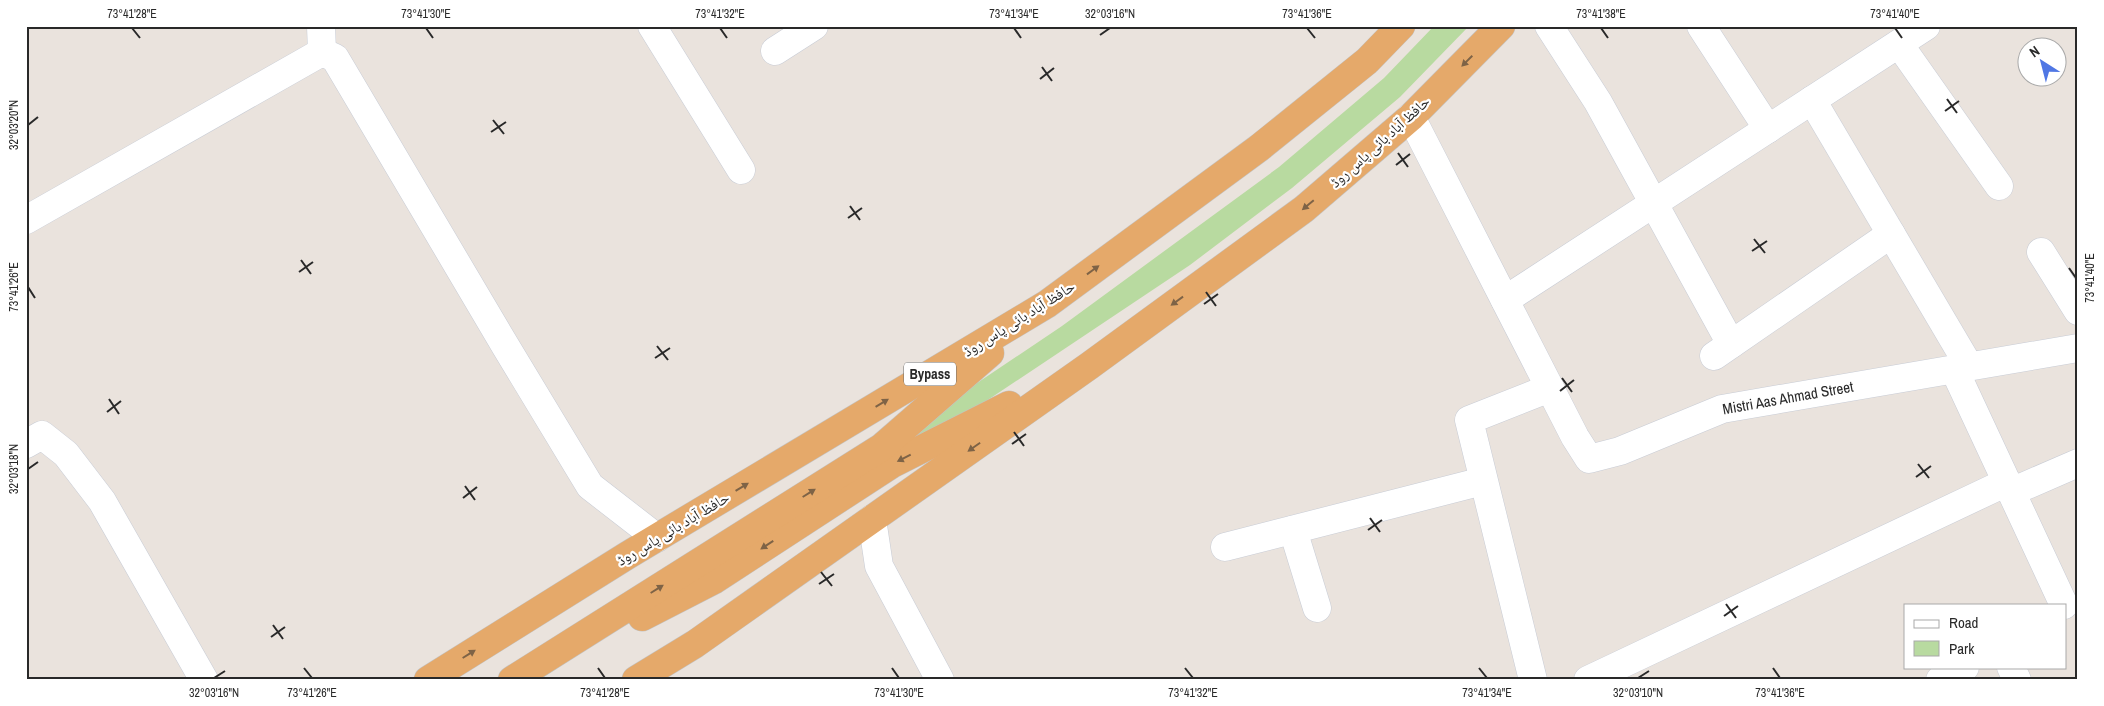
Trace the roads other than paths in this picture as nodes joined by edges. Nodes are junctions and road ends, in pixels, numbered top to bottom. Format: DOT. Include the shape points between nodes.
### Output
graph roads {
  1 [pos="652,26"];
  2 [pos="814,26"];
  3 [pos="1401,26"];
  4 [pos="1501,26"];
  5 [pos="1549,26"];
  6 [pos="1701,26"];
  7 [pos="1926,26"];
  8 [pos="322,39"];
  9 [pos="1899,44"];
  10 [pos="775,51"];
  11 [pos="1812,100"];
  12 [pos="1411,117"];
  13 [pos="1768,129"];
  14 [pos="741,170"];
  15 [pos="1999,186"];
  16 [pos="1652,204"];
  17 [pos="26,220"];
  18 [pos="1891,234"];
  19 [pos="2041,252"];
  20 [pos="1505,300"];
  21 [pos="1047,304"];
  22 [pos="2078,312"];
  23 [pos="2078,348"];
  24 [pos="1089,366"];
  25 [pos="1961,367"];
  26 [pos="1550,388"];
  27 [pos="26,444"];
  28 [pos="2078,463"];
  29 [pos="1484,481"];
  30 [pos="2009,487"];
  31 [pos="872,519"];
  32 [pos="1292,530"];
  33 [pos="657,538"];
  34 [pos="1225,547"];
  35 [pos="2064,604"];
  36 [pos="1316,608"];
  37 [pos="1963,668"];
  38 [pos="2011,668"];
  39 [pos="204,680"];
  40 [pos="428,680"];
  41 [pos="512,680"];
  42 [pos="539,680"];
  43 [pos="636,680"];
  44 [pos="940,680"];
  45 [pos="1533,680"];
  46 [pos="1588,680"];
  47 [pos="1940,680"];
  48 [pos="2017,680"];
  1 -- 14 [label="street"];
  2 -- 10 [label="street"];
  21 -- 3 [label="highway, حافظ آباد بائی پاس روڈ / Bypass, one-way" via="1259,148 1367,61"];
  4 -- 12 [label="highway, حافظ آباد بائی پاس روڈ, one-way"];
  5 -- 16 [label="street" via="1598,102"];
  6 -- 13 [label="street"];
  7 -- 9 [label="street"];
  8 -- 17 [label="street"];
  8 -- 33 [label="street" via="590,486"];
  9 -- 11 [label="street"];
  9 -- 15 [label="street"];
  11 -- 13 [label="street"];
  11 -- 18 [label="street"];
  12 -- 20 [label="street, Mistri Aas Ahmad Street"];
  12 -- 24 [label="highway, حافظ آباد بائی پاس روڈ, one-way" via="1304,209"];
  13 -- 16 [label="street"];
  16 -- 18 [label="street" via="1722,350"];
  16 -- 20 [label="street"];
  18 -- 25 [label="street"];
  19 -- 22 [label="street"];
  20 -- 26 [label="street, Mistri Aas Ahmad Street"];
  33 -- 21 [label="highway, حافظ آباد بائی پاس روڈ / Bypass, one-way"];
  41 -- 21 [label="highway, Bypass, one-way" via="882,447"];
  23 -- 25 [label="street, Mistri Aas Ahmad Street"];
  24 -- 31 [label="highway, حافظ آباد بائی پاس روڈ, one-way"];
  24 -- 42 [label="highway, one-way" via="892,464 714,580 616,630"];
  25 -- 26 [label="street, Mistri Aas Ahmad Street" via="1722,409 1620,451 1589,458"];
  25 -- 30 [label="street"];
  26 -- 29 [label="street" via="1469,420"];
  27 -- 39 [label="street" via="42,435 66,454 102,501"];
  28 -- 30 [label="street"];
  29 -- 32 [label="street"];
  29 -- 45 [label="street"];
  30 -- 35 [label="street"];
  30 -- 46 [label="street"];
  31 -- 43 [label="highway, حافظ آباد بائی پاس روڈ" via="695,644"];
  31 -- 44 [label="street" via="879,566"];
  32 -- 34 [label="street"];
  32 -- 36 [label="street"];
  40 -- 33 [label="highway, حافظ آباد بائی پاس روڈ / Bypass, one-way"];
  37 -- 47 [label="street"];
  38 -- 48 [label="street"];
}
